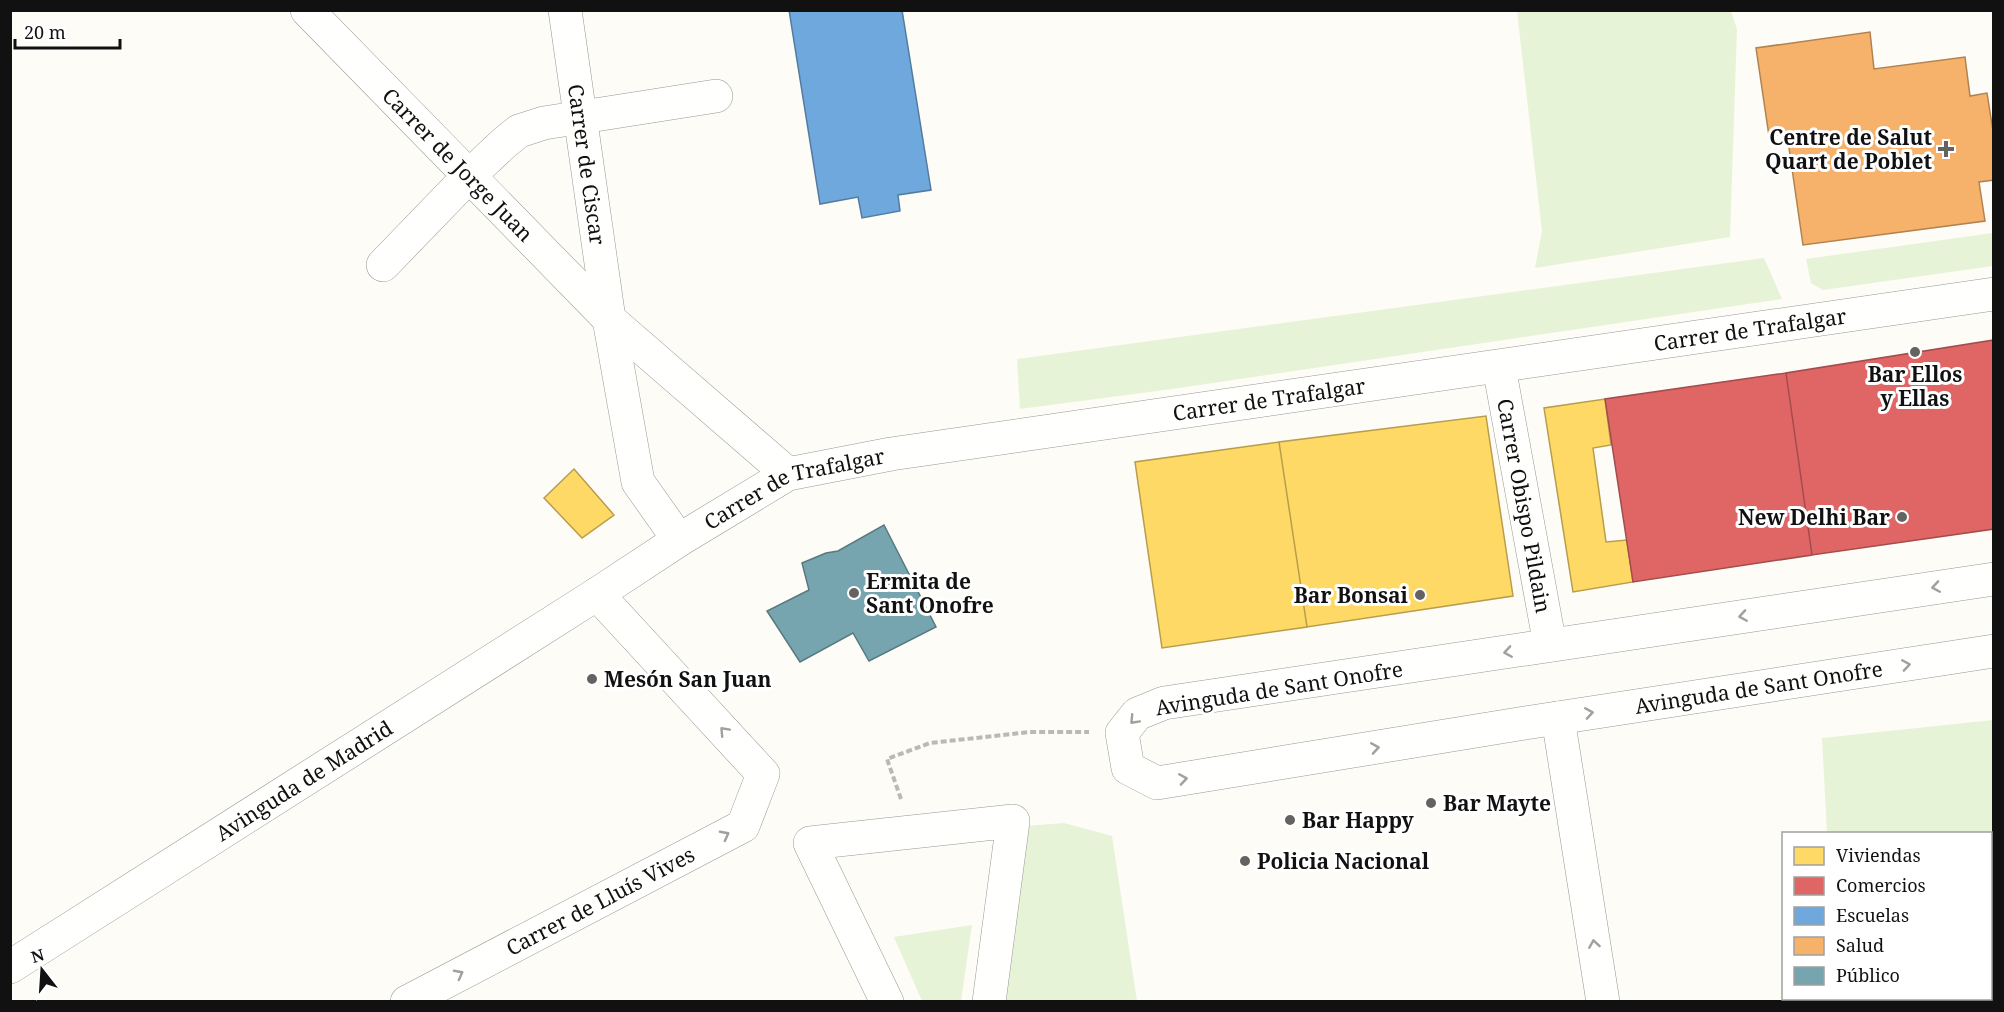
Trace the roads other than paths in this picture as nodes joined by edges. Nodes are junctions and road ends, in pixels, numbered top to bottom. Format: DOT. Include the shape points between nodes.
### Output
graph roads {
  1 [pos="307,10"];
  2 [pos="565,10"];
  3 [pos="716,96"];
  4 [pos="580,118"];
  5 [pos="469,176"];
  6 [pos="383,265"];
  7 [pos="1987,297"];
  8 [pos="609,319"];
  9 [pos="1499,367"];
  10 [pos="788,474"];
  11 [pos="679,540"];
  12 [pos="1994,579"];
  13 [pos="597,594"];
  14 [pos="1550,645"];
  15 [pos="1994,651"];
  16 [pos="1558,718"];
  17 [pos="10,967"];
  18 [pos="408,1002"];
  19 [pos="887,1002"];
  20 [pos="989,1002"];
  21 [pos="1603,1002"];
  1 -- 5 [label="street, Carrer de Jorge Juan"];
  2 -- 4 [label="street, Carrer de Ciscar"];
  3 -- 4 [label="street"];
  4 -- 5 [label="street" via="544,123 519,132"];
  4 -- 8 [label="street, Carrer de Ciscar"];
  5 -- 6 [label="street"];
  5 -- 8 [label="street, Carrer de Jorge Juan"];
  7 -- 9 [label="street, Carrer de Trafalgar"];
  8 -- 10 [label="street, Carrer de Jorge Juan"];
  8 -- 11 [label="street, Carrer de Ciscar" via="638,482"];
  9 -- 10 [label="street, Carrer de Trafalgar" via="891,454"];
  9 -- 14 [label="street, Carrer Obispo Pildain"];
  10 -- 11 [label="street, Carrer de Trafalgar"];
  11 -- 13 [label="street, Carrer de Trafalgar"];
  12 -- 14 [label="street, Avinguda de Sant Onofre, one-way"];
  13 -- 17 [label="street, Avinguda de Madrid"];
  18 -- 13 [label="street, Carrer de Lluís Vives, one-way" via="743,826 763,774"];
  14 -- 16 [label="street, Avinguda de Sant Onofre, one-way" via="1164,703 1137,714 1122,733 1128,768 1157,783"];
  16 -- 15 [label="street, Avinguda de Sant Onofre, one-way"];
  21 -- 16 [label="street, one-way"];
  19 -- 20 [label="street" via="810,843 1013,821"];
}
